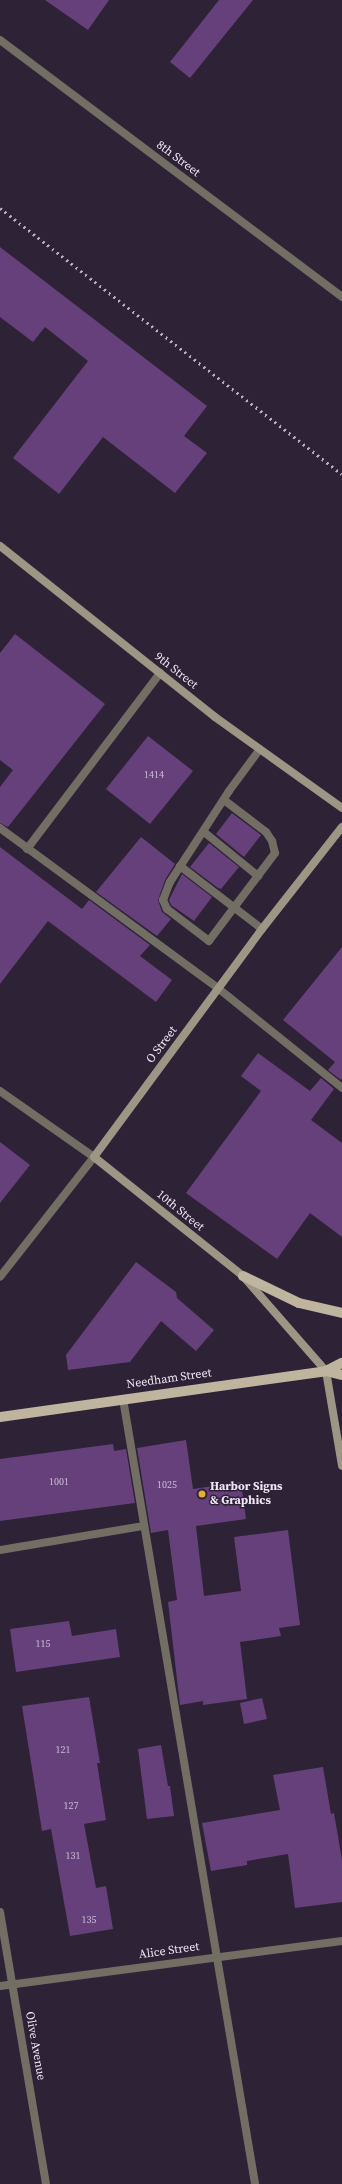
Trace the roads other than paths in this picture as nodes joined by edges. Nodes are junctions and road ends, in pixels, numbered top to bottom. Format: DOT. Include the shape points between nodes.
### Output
graph roads {
  1 [pos="0,40"];
  2 [pos="342,297"];
  3 [pos="0,546"];
  4 [pos="160,673"];
  5 [pos="260,749"];
  6 [pos="224,800"];
  7 [pos="342,808"];
  8 [pos="342,827"];
  9 [pos="0,828"];
  10 [pos="204,832"];
  11 [pos="27,849"];
  12 [pos="180,866"];
  13 [pos="258,876"];
  14 [pos="234,909"];
  15 [pos="262,929"];
  16 [pos="219,989"];
  17 [pos="342,1088"];
  18 [pos="0,1091"];
  19 [pos="94,1157"];
  20 [pos="243,1276"];
  21 [pos="0,1277"];
  22 [pos="342,1313"];
  23 [pos="342,1363"];
  24 [pos="326,1371"];
  25 [pos="342,1375"];
  26 [pos="123,1399"];
  27 [pos="0,1417"];
  28 [pos="342,1466"];
  29 [pos="144,1526"];
  30 [pos="0,1550"];
  31 [pos="0,1912"];
  32 [pos="342,1941"];
  33 [pos="217,1957"];
  34 [pos="12,1984"];
  35 [pos="0,1986"];
  36 [pos="46,2184"];
  37 [pos="255,2184"];
  1 -- 2 [label="street, 8th Street"];
  3 -- 4 [label="street, 9th Street"];
  4 -- 5 [label="street, 9th Street"];
  4 -- 11 [label="street"];
  5 -- 6 [label="street"];
  5 -- 7 [label="street, 9th Street"];
  6 -- 10 [label="street"];
  6 -- 13 [label="street" via="257,825 272,841 275,853"];
  8 -- 15 [label="street, O Street"];
  9 -- 11 [label="street"];
  10 -- 12 [label="street"];
  10 -- 13 [label="street"];
  11 -- 16 [label="street"];
  12 -- 14 [label="street"];
  12 -- 14 [label="street" via="163,900 167,909 209,941"];
  13 -- 14 [label="street"];
  14 -- 15 [label="street"];
  15 -- 16 [label="street, O Street"];
  16 -- 17 [label="street"];
  16 -- 19 [label="street, O Street"];
  18 -- 19 [label="street, 10th Street"];
  19 -- 20 [label="street, 10th Street"];
  19 -- 21 [label="street, O Street"];
  20 -- 22 [label="main road" via="299,1303"];
  20 -- 24 [label="street, 10th Street"];
  23 -- 24 [label="main road"];
  24 -- 25 [label="main road, Needham Street"];
  24 -- 26 [label="main road, Needham Street"];
  24 -- 28 [label="street"];
  26 -- 27 [label="main road, Needham Street"];
  26 -- 29 [label="street"];
  29 -- 30 [label="street"];
  29 -- 33 [label="street"];
  31 -- 34 [label="street, Olive Avenue"];
  32 -- 33 [label="street, Alice Street"];
  33 -- 34 [label="street, Alice Street"];
  33 -- 37 [label="street"];
  34 -- 35 [label="street, Alice Street"];
  34 -- 36 [label="street, Olive Avenue"];
}
